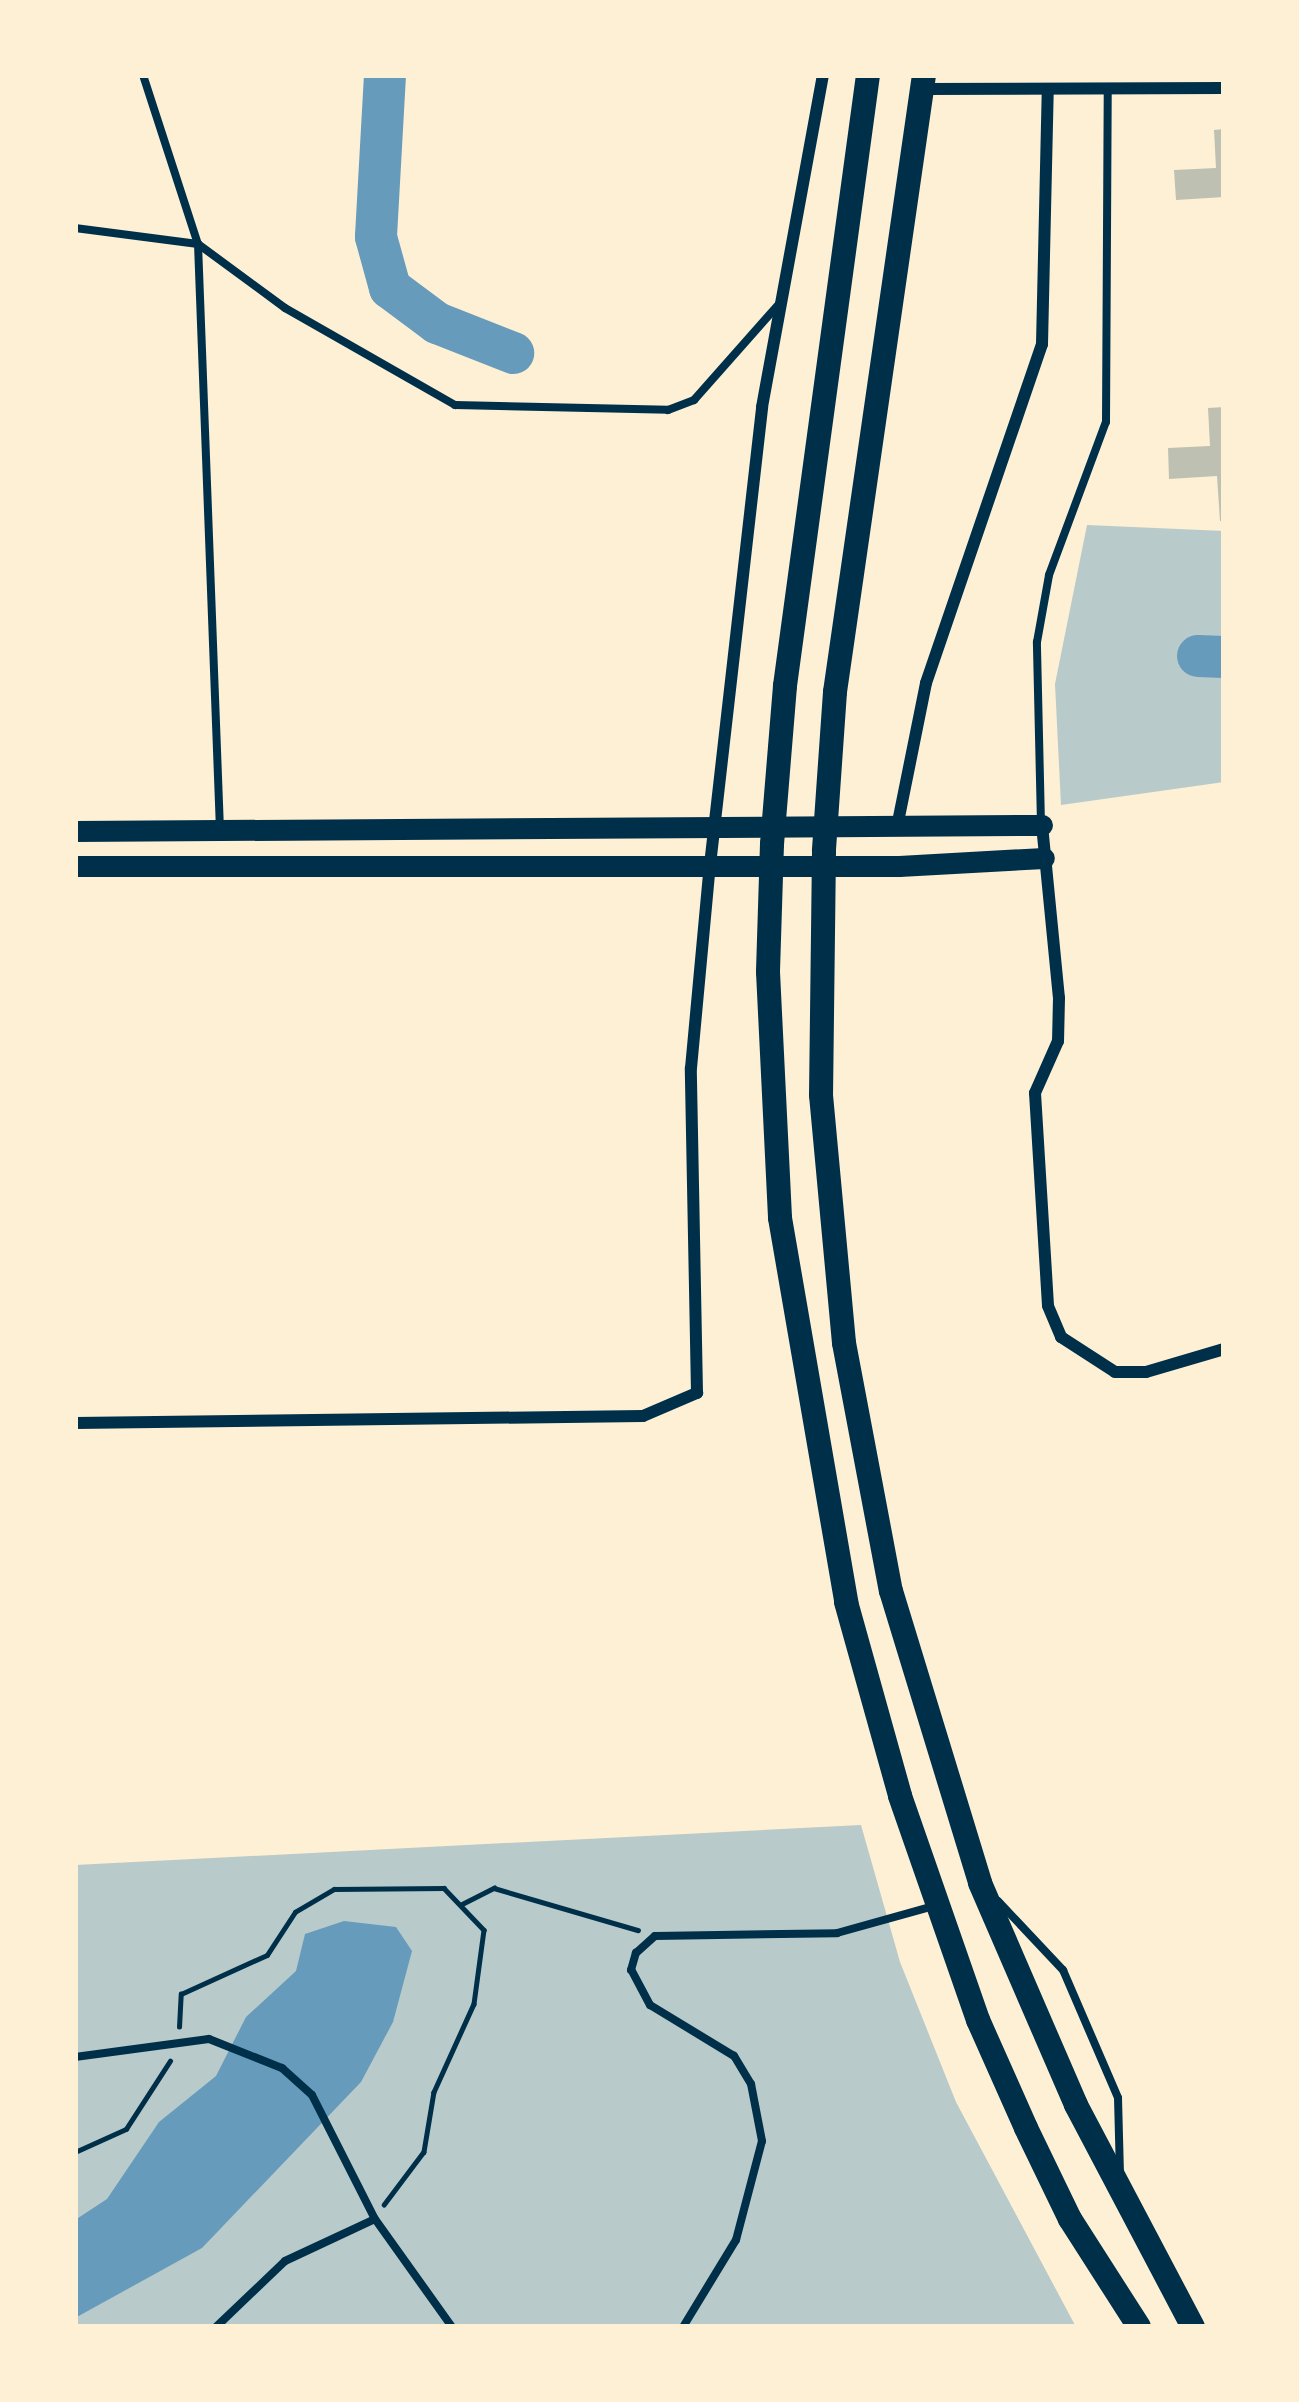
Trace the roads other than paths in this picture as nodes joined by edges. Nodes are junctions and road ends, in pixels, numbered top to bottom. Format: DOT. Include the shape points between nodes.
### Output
graph roads {
  1 [pos="142,75"];
  2 [pos="823,75"];
  3 [pos="868,75"];
  4 [pos="923,82"];
  5 [pos="1108,88"];
  6 [pos="1224,88"];
  7 [pos="1048,89"];
  8 [pos="75,228"];
  9 [pos="198,244"];
  10 [pos="779,303"];
  11 [pos="1042,825"];
  12 [pos="714,830"];
  13 [pos="897,830"];
  14 [pos="75,831"];
  15 [pos="220,831"];
  16 [pos="1044,858"];
  17 [pos="710,865"];
  18 [pos="75,866"];
  19 [pos="1224,1349"];
  20 [pos="75,1423"];
  21 [pos="980,1883"];
  22 [pos="936,1905"];
  23 [pos="75,2057"];
  24 [pos="1119,2192"];
  25 [pos="376,2219"];
  26 [pos="216,2327"];
  27 [pos="452,2327"];
  28 [pos="683,2327"];
  29 [pos="1139,2327"];
  30 [pos="1193,2327"];
  1 -- 9 [label="lane"];
  2 -- 10 [label="street"];
  3 -- 22 [label="highway" via="785,686 768,972 780,1218 846,1602"];
  4 -- 7 [label="street"];
  4 -- 21 [label="highway" via="835,692 818,964 830,1230 891,1591"];
  5 -- 6 [label="street"];
  5 -- 7 [label="street"];
  5 -- 11 [label="lane" via="1106,422 1049,574 1037,642"];
  7 -- 13 [label="street" via="1042,344 926,683"];
  8 -- 9 [label="lane"];
  9 -- 10 [label="lane" via="285,308 455,405 668,410 694,400"];
  9 -- 15 [label="lane"];
  10 -- 12 [label="street"];
  11 -- 13 [label="main road"];
  11 -- 16 [label="street"];
  12 -- 13 [label="main road"];
  12 -- 15 [label="main road"];
  12 -- 17 [label="street"];
  14 -- 15 [label="main road"];
  16 -- 17 [label="main road"];
  16 -- 19 [label="street" via="1058,998 1058,1041 1035,1093 1048,1306 1061,1337 1115,1372 1147,1372"];
  17 -- 18 [label="main road"];
  17 -- 20 [label="street" via="691,1068 697,1393 643,1416"];
  21 -- 24 [label="highway"];
  21 -- 24 [label="lane" via="1063,1970 1118,2098"];
  22 -- 28 [label="lane" via="837,1933 655,1936 637,1953 636,1988 650,2005 734,2056 751,2084 762,2141 736,2240"];
  22 -- 29 [label="highway" via="1052,2182"];
  23 -- 25 [label="lane" via="209,2039 281,2068 312,2095"];
  24 -- 30 [label="highway"];
  25 -- 26 [label="lane" via="285,2260"];
  25 -- 27 [label="lane"];
}
